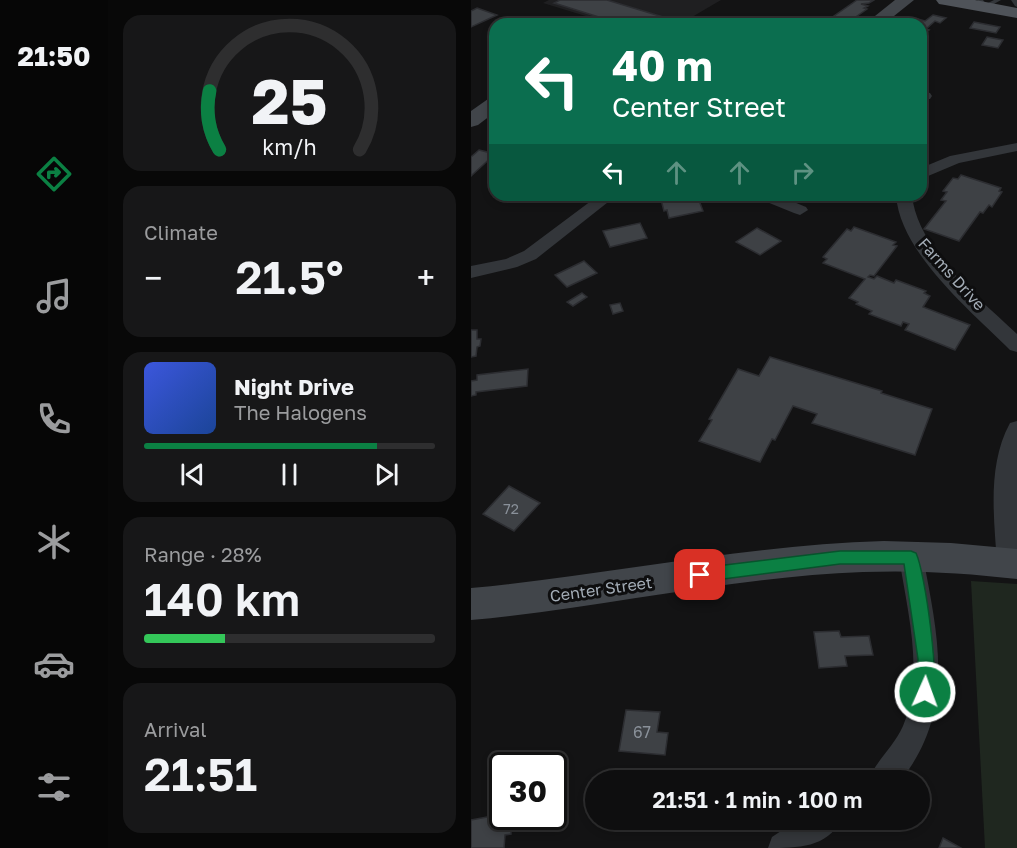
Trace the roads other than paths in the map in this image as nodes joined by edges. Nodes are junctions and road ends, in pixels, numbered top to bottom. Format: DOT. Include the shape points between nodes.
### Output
graph roads {
  1 [pos="906,0"];
  2 [pos="945,0"];
  3 [pos="1014,0"];
  4 [pos="988,2"];
  5 [pos="1017,5"];
  6 [pos="1017,13"];
  7 [pos="881,18"];
  8 [pos="489,106"];
  9 [pos="471,120"];
  10 [pos="1017,147"];
  11 [pos="927,171"];
  12 [pos="601,201"];
  13 [pos="778,201"];
  14 [pos="903,201"];
  15 [pos="800,210"];
  16 [pos="471,272"];
  17 [pos="1017,345"];
  18 [pos="1017,429"];
  19 [pos="911,557"];
  20 [pos="1013,564"];
  21 [pos="471,604"];
  22 [pos="891,770"];
  23 [pos="810,830"];
  24 [pos="783,848"];
  1 -- 7 [label="main road"];
  2 -- 4 [label="main road"];
  3 -- 5 [label="lane"];
  4 -- 6 [label="main road"];
  8 -- 9 [label="main road"];
  10 -- 11 [label="street" via="955,159"];
  12 -- 16 [label="street" via="529,255"];
  13 -- 15 [label="street"];
  14 -- 17 [label="street, Farms Drive" via="906,216 924,246"];
  18 -- 20 [label="street" via="1007,473 1005,505"];
  19 -- 20 [label="main road, Center Street"];
  19 -- 21 [label="main road, Center Street" via="809,560 557,596"];
  19 -- 22 [label="street" via="927,659 925,692 916,733"];
  23 -- 24 [label="street"];
}
